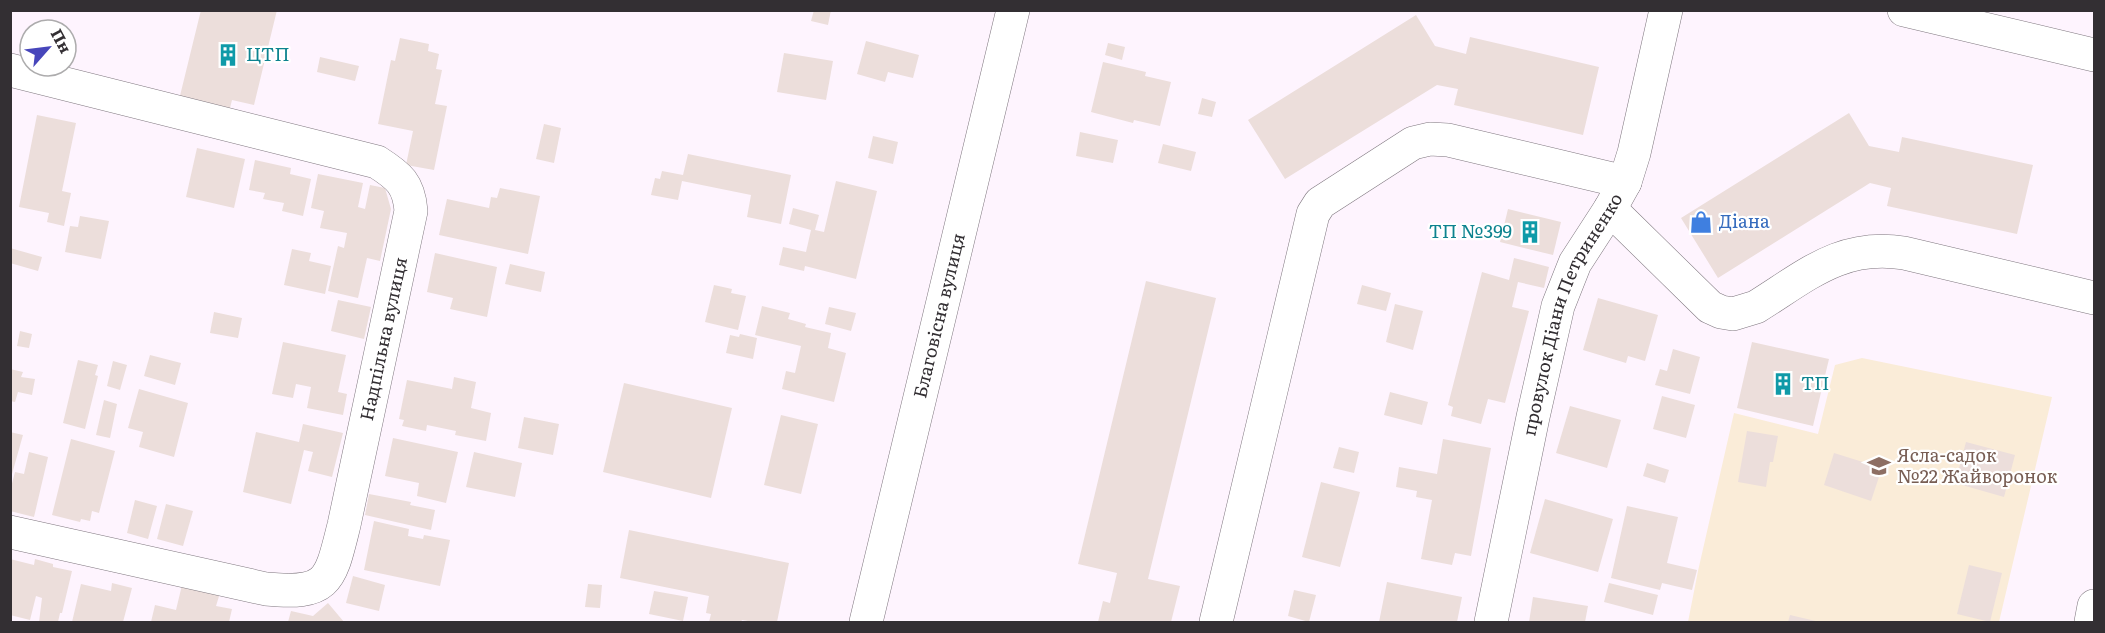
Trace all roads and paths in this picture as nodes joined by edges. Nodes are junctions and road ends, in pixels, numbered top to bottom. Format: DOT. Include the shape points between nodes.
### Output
graph roads {
  1 [pos="1013,10"];
  2 [pos="1666,10"];
  3 [pos="1904,10"];
  4 [pos="2094,55"];
  5 [pos="10,70"];
  6 [pos="1618,195"];
  7 [pos="2094,298"];
  8 [pos="10,532"];
  9 [pos="2094,606"];
  10 [pos="866,622"];
  11 [pos="1216,622"];
  12 [pos="1491,622"];
  13 [pos="2091,622"];
  1 -- 10 [label="street, Благовісна вулиця"];
  2 -- 6 [label="street, провулок Діани Петриненко" via="1634,153"];
  3 -- 4 [label="street"];
  5 -- 8 [label="street, Надпільна вулиця" via="377,162 396,174 410,199 411,211 344,525 331,570 322,583 303,591 266,589"];
  6 -- 7 [label="street" via="1701,300 1721,312 1745,312 1834,260 1875,250 1904,253"];
  6 -- 11 [label="street" via="1448,140 1430,139 1405,147 1320,202 1313,214"];
  6 -- 12 [label="street, провулок Діани Петриненко" via="1575,263 1558,306"];
  9 -- 13 [label="street"];
}
